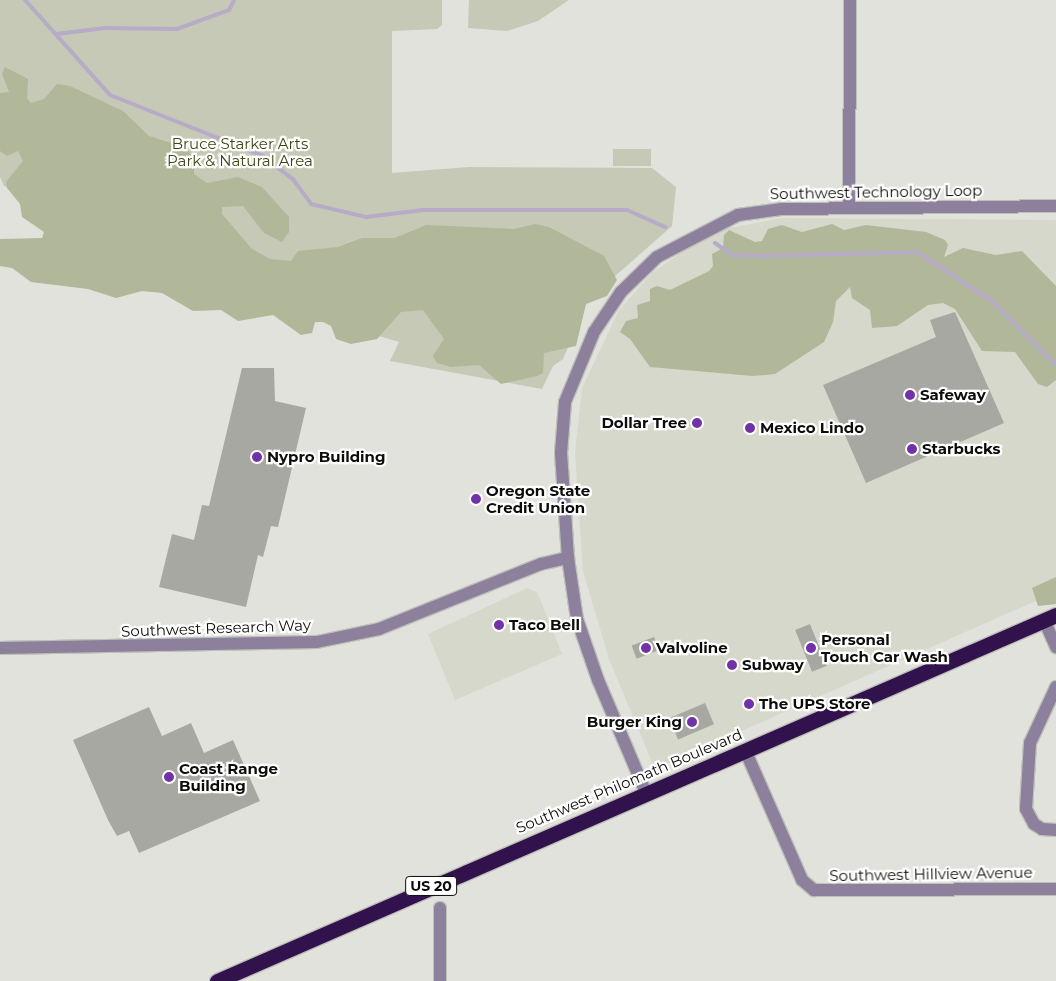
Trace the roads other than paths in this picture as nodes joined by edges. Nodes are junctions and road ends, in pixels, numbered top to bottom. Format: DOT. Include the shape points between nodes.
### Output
graph roads {
  1 [pos="850,0"];
  2 [pos="1056,206"];
  3 [pos="849,208"];
  4 [pos="568,558"];
  5 [pos="1050,618"];
  6 [pos="1056,647"];
  7 [pos="0,648"];
  8 [pos="1056,687"];
  9 [pos="745,750"];
  10 [pos="646,793"];
  11 [pos="1056,830"];
  12 [pos="1056,889"];
  13 [pos="440,908"];
  14 [pos="217,981"];
  15 [pos="440,981"];
  1 -- 3 [label="street"];
  2 -- 3 [label="street, Southwest Technology Loop"];
  3 -- 4 [label="street, Southwest Technology Loop" via="781,209 738,214 657,257 621,292 594,332 566,402 561,453"];
  4 -- 7 [label="street, Southwest Research Way" via="541,564 387,627 317,642"];
  4 -- 10 [label="street, Southwest Technology Loop" via="577,619 586,650"];
  5 -- 6 [label="street"];
  5 -- 9 [label="highway, Southwest Philomath Boulevard / US 20"];
  8 -- 11 [label="street" via="1030,742 1026,809 1034,824 1042,829"];
  9 -- 10 [label="highway, Southwest Philomath Boulevard / US 20"];
  9 -- 12 [label="street, Southwest Hillview Avenue" via="802,880 814,890"];
  10 -- 14 [label="highway, Southwest Philomath Boulevard / US 20"];
  13 -- 15 [label="street"];
}
